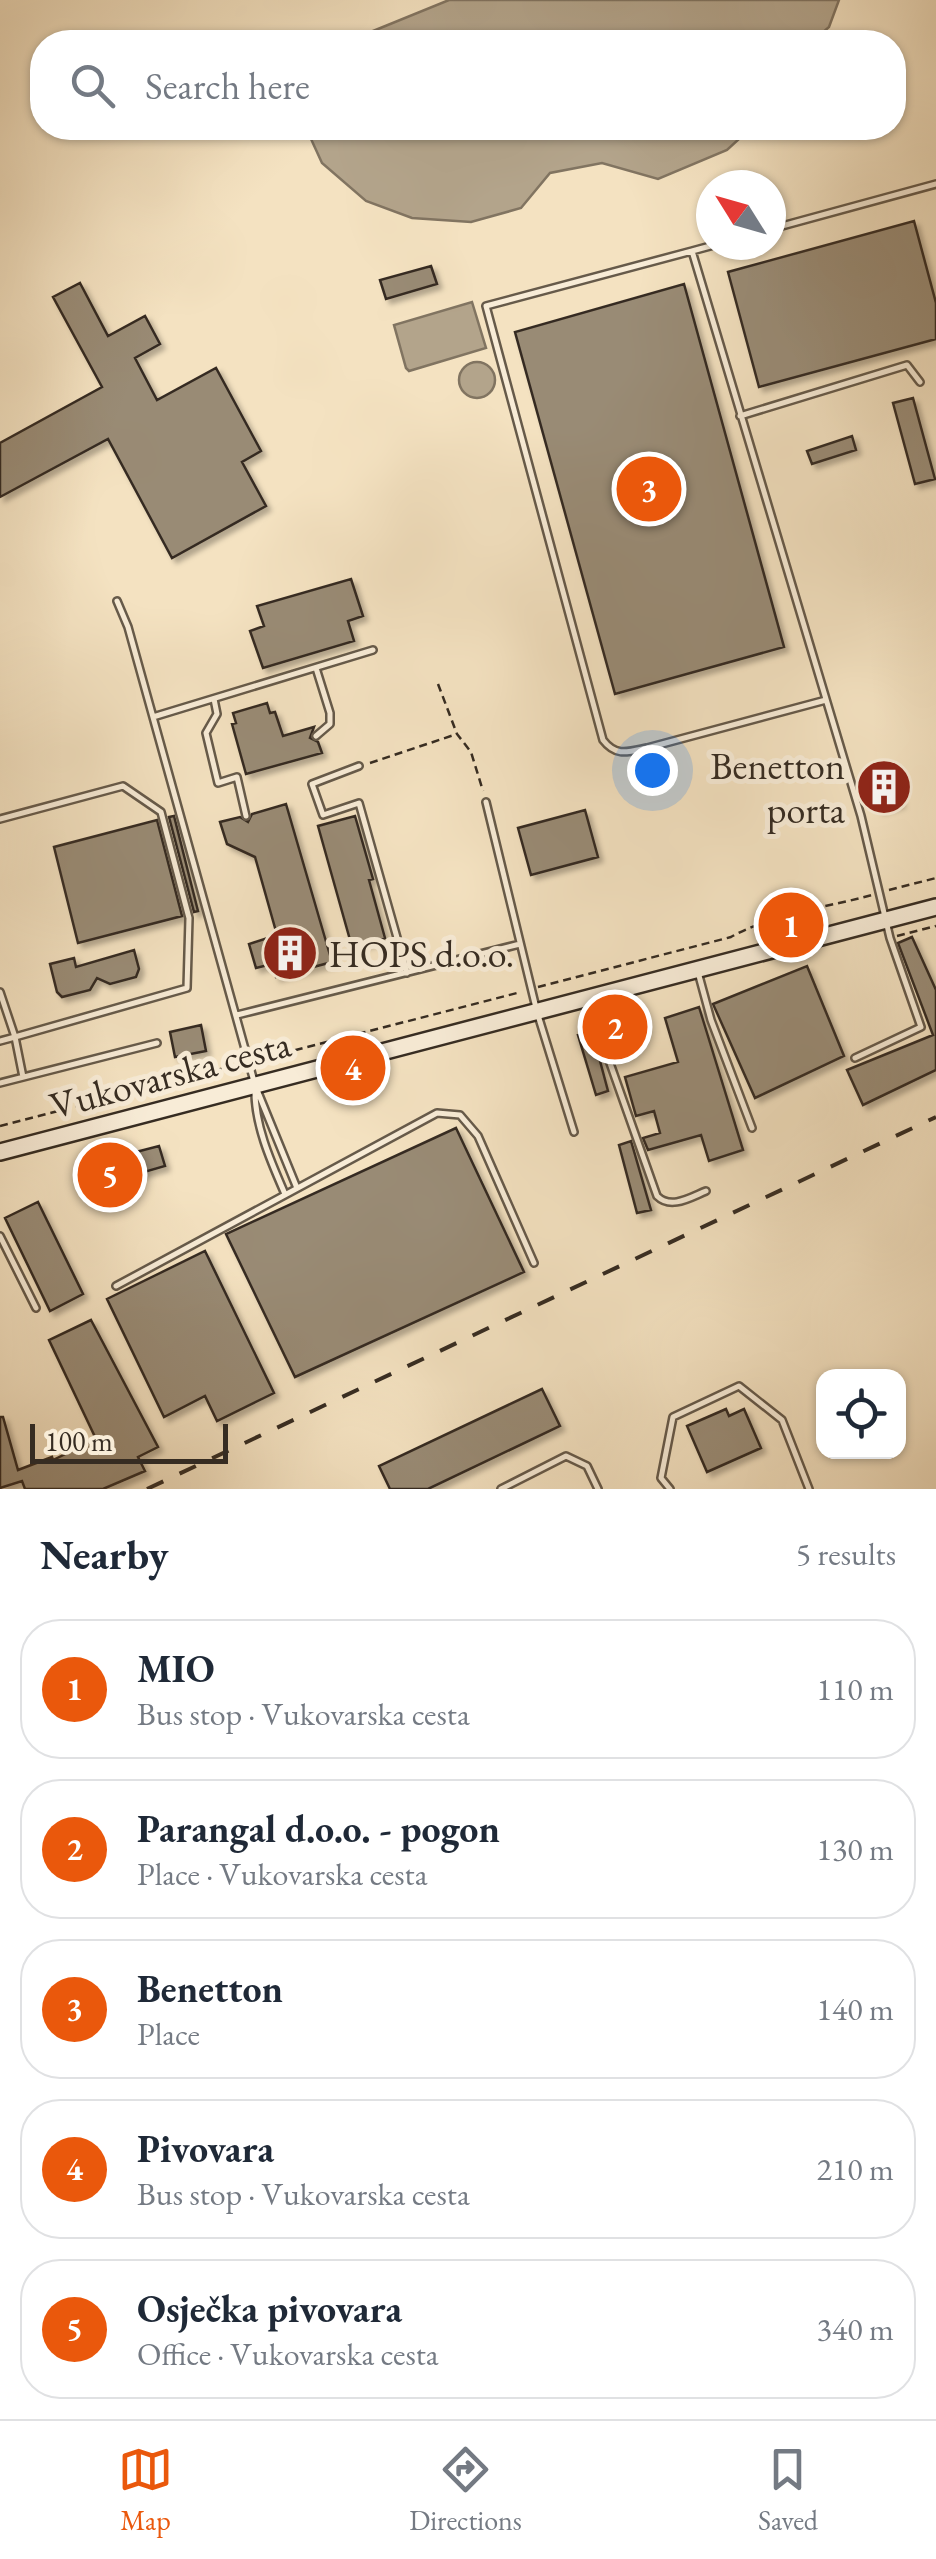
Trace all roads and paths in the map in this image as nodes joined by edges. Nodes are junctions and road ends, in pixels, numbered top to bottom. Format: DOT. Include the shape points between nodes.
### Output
graph roads {
  1 [pos="936,184"];
  2 [pos="786,225"];
  3 [pos="696,250"];
  4 [pos="692,251"];
  5 [pos="920,382"];
  6 [pos="740,416"];
  7 [pos="117,602"];
  8 [pos="374,650"];
  9 [pos="316,668"];
  10 [pos="438,684"];
  11 [pos="214,699"];
  12 [pos="826,700"];
  13 [pos="153,717"];
  14 [pos="457,734"];
  15 [pos="316,736"];
  16 [pos="358,766"];
  17 [pos="486,802"];
  18 [pos="246,816"];
  19 [pos="0,818"];
  20 [pos="936,878"];
  21 [pos="881,893"];
  22 [pos="936,907"];
  23 [pos="888,920"];
  24 [pos="936,926"];
  25 [pos="890,938"];
  26 [pos="520,944"];
  27 [pos="697,970"];
  28 [pos="407,973"];
  29 [pos="531,989"];
  30 [pos="0,992"];
  31 [pos="588,998"];
  32 [pos="537,1012"];
  33 [pos="237,1015"];
  34 [pos="15,1037"];
  35 [pos="0,1041"];
  36 [pos="156,1043"];
  37 [pos="856,1058"];
  38 [pos="249,1062"];
  39 [pos="23,1077"];
  40 [pos="0,1083"];
  41 [pos="255,1086"];
  42 [pos="0,1126"];
  43 [pos="752,1128"];
  44 [pos="574,1132"];
  45 [pos="0,1152"];
  46 [pos="297,1188"];
  47 [pos="706,1191"];
  48 [pos="285,1194"];
  49 [pos="0,1236"];
  50 [pos="534,1264"];
  51 [pos="116,1286"];
  52 [pos="36,1308"];
  53 [pos="501,1489"];
  54 [pos="598,1489"];
  55 [pos="670,1489"];
  56 [pos="809,1489"];
  1 -- 2 [label="lane"];
  3 -- 4 [label="lane"];
  4 -- 6 [label="lane"];
  4 -- 12 [label="lane" via="486,306 603,740 620,754"];
  5 -- 6 [label="lane" via="906,365"];
  6 -- 12 [label="lane"];
  7 -- 13 [label="lane"];
  8 -- 9 [label="lane"];
  9 -- 11 [label="lane"];
  9 -- 15 [label="lane" via="330,712 330,724"];
  10 -- 14 [label="path"];
  11 -- 13 [label="lane"];
  11 -- 18 [label="lane" via="218,714 206,733 218,782 237,777"];
  12 -- 21 [label="lane"];
  13 -- 33 [label="lane"];
  14 -- 16 [label="path"];
  14 -- 17 [label="path"];
  16 -- 28 [label="lane" via="312,784 323,815 359,803"];
  17 -- 26 [label="lane"];
  19 -- 34 [label="lane" via="112,787 135,792 161,812 189,918 187,988"];
  20 -- 21 [label="path"];
  21 -- 23 [label="lane"];
  21 -- 29 [label="path"];
  22 -- 23 [label="main road, Vukovarska cesta"];
  23 -- 25 [label="lane"];
  23 -- 27 [label="main road, Vukovarska cesta"];
  24 -- 25 [label="path"];
  25 -- 37 [label="lane" via="921,1027"];
  26 -- 28 [label="lane"];
  26 -- 29 [label="lane"];
  27 -- 31 [label="main road, Vukovarska cesta"];
  27 -- 43 [label="lane"];
  28 -- 33 [label="lane"];
  29 -- 32 [label="lane"];
  29 -- 38 [label="path"];
  30 -- 34 [label="lane"];
  31 -- 32 [label="main road, Vukovarska cesta"];
  31 -- 47 [label="lane" via="657,1196 674,1204"];
  32 -- 41 [label="main road, Vukovarska cesta"];
  32 -- 44 [label="lane"];
  33 -- 38 [label="lane"];
  34 -- 35 [label="lane"];
  34 -- 39 [label="lane"];
  36 -- 39 [label="lane"];
  38 -- 41 [label="lane"];
  38 -- 42 [label="path"];
  39 -- 40 [label="lane"];
  41 -- 45 [label="main road, Vukovarska cesta"];
  41 -- 46 [label="lane"];
  41 -- 48 [label="lane" via="259,1120"];
  46 -- 48 [label="lane"];
  46 -- 50 [label="lane" via="437,1112 460,1116 478,1136"];
  48 -- 51 [label="lane"];
  49 -- 52 [label="lane"];
  53 -- 54 [label="lane" via="566,1456 587,1466"];
  55 -- 56 [label="lane" via="660,1478 673,1417 739,1386 782,1420"];
}
